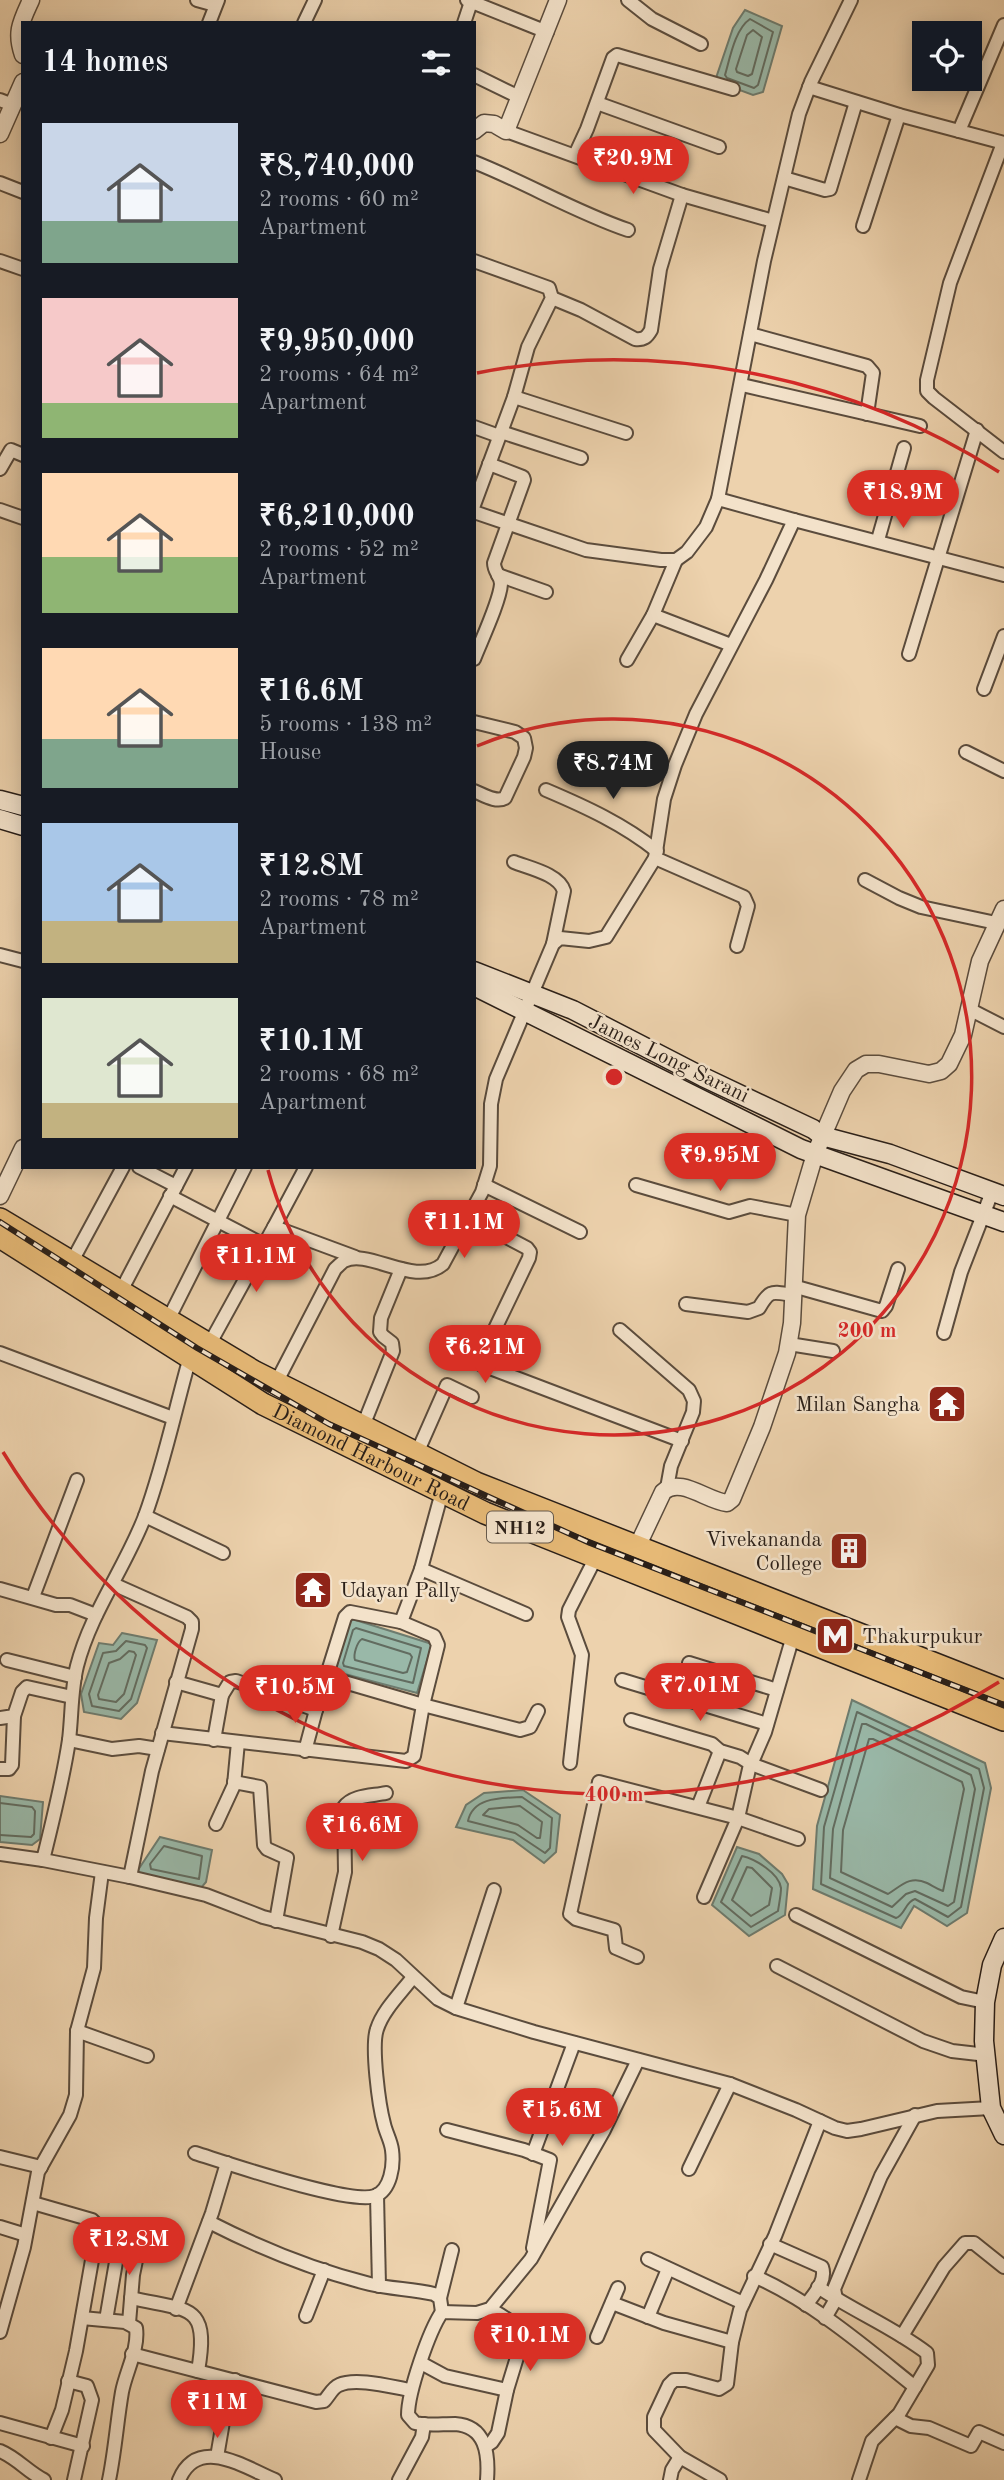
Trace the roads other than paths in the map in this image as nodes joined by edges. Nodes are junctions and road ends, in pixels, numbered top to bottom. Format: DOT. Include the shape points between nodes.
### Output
graph roads {
  1 [pos="31,0"];
  2 [pos="197,0"];
  3 [pos="315,0"];
  4 [pos="558,0"];
  5 [pos="628,0"];
  6 [pos="851,0"];
  7 [pos="469,1"];
  8 [pos="216,2"];
  9 [pos="210,21"];
  10 [pos="305,21"];
  11 [pos="464,21"];
  12 [pos="1004,25"];
  13 [pos="547,32"];
  14 [pos="701,44"];
  15 [pos="21,48"];
  16 [pos="476,76"];
  17 [pos="21,84"];
  18 [pos="809,87"];
  19 [pos="733,89"];
  20 [pos="519,97"];
  21 [pos="7,102"];
  22 [pos="856,102"];
  23 [pos="597,103"];
  24 [pos="899,115"];
  25 [pos="476,129"];
  26 [pos="506,131"];
  27 [pos="959,131"];
  28 [pos="0,134"];
  29 [pos="1003,143"];
  30 [pos="719,147"];
  31 [pos="575,155"];
  32 [pos="476,163"];
  33 [pos="784,178"];
  34 [pos="0,183"];
  35 [pos="21,191"];
  36 [pos="682,195"];
  37 [pos="773,221"];
  38 [pos="863,226"];
  39 [pos="628,230"];
  40 [pos="0,261"];
  41 [pos="476,262"];
  42 [pos="21,268"];
  43 [pos="552,298"];
  44 [pos="750,334"];
  45 [pos="741,385"];
  46 [pos="514,397"];
  47 [pos="867,414"];
  48 [pos="920,426"];
  49 [pos="476,428"];
  50 [pos="977,430"];
  51 [pos="626,433"];
  52 [pos="500,434"];
  53 [pos="0,441"];
  54 [pos="904,449"];
  55 [pos="1004,452"];
  56 [pos="19,453"];
  57 [pos="581,458"];
  58 [pos="489,464"];
  59 [pos="0,468"];
  60 [pos="718,499"];
  61 [pos="476,500"];
  62 [pos="0,510"];
  63 [pos="476,513"];
  64 [pos="21,517"];
  65 [pos="794,520"];
  66 [pos="510,525"];
  67 [pos="878,540"];
  68 [pos="937,557"];
  69 [pos="676,560"];
  70 [pos="498,575"];
  71 [pos="1004,575"];
  72 [pos="546,592"];
  73 [pos="653,615"];
  74 [pos="1004,636"];
  75 [pos="731,645"];
  76 [pos="476,654"];
  77 [pos="909,654"];
  78 [pos="627,660"];
  79 [pos="984,689"];
  80 [pos="476,722"];
  81 [pos="966,752"];
  82 [pos="1004,771"];
  83 [pos="546,790"];
  84 [pos="476,792"];
  85 [pos="0,800"];
  86 [pos="21,805"];
  87 [pos="0,819"];
  88 [pos="21,825"];
  89 [pos="656,855"];
  90 [pos="514,862"];
  91 [pos="865,880"];
  92 [pos="1000,916"];
  93 [pos="552,944"];
  94 [pos="737,946"];
  95 [pos="0,955"];
  96 [pos="21,960"];
  97 [pos="476,972"];
  98 [pos="476,987"];
  99 [pos="533,994"];
  100 [pos="969,1009"];
  101 [pos="525,1012"];
  102 [pos="1004,1027"];
  103 [pos="822,1136"];
  104 [pos="21,1152"];
  105 [pos="814,1154"];
  106 [pos="122,1169"];
  107 [pos="142,1169"];
  108 [pos="185,1169"];
  109 [pos="244,1169"];
  110 [pos="305,1169"];
  111 [pos="484,1185"];
  112 [pos="636,1185"];
  113 [pos="173,1191"];
  114 [pos="998,1194"];
  115 [pos="0,1196"];
  116 [pos="797,1215"];
  117 [pos="984,1215"];
  118 [pos="468,1217"];
  119 [pos="0,1219"];
  120 [pos="218,1220"];
  121 [pos="1004,1222"];
  122 [pos="274,1227"];
  123 [pos="580,1232"];
  124 [pos="0,1237"];
  125 [pos="264,1245"];
  126 [pos="356,1258"];
  127 [pos="401,1269"];
  128 [pos="898,1269"];
  129 [pos="68,1270"];
  130 [pos="793,1290"];
  131 [pos="121,1291"];
  132 [pos="686,1304"];
  133 [pos="168,1320"];
  134 [pos="620,1330"];
  135 [pos="944,1334"];
  136 [pos="789,1344"];
  137 [pos="209,1345"];
  138 [pos="833,1351"];
  139 [pos="0,1353"];
  140 [pos="190,1357"];
  141 [pos="251,1370"];
  142 [pos="276,1383"];
  143 [pos="239,1389"];
  144 [pos="472,1397"];
  145 [pos="173,1418"];
  146 [pos="363,1426"];
  147 [pos="682,1441"];
  148 [pos="417,1454"];
  149 [pos="77,1480"];
  150 [pos="667,1488"];
  151 [pos="442,1492"];
  152 [pos="145,1516"];
  153 [pos="638,1545"];
  154 [pos="223,1553"];
  155 [pos="596,1557"];
  156 [pos="421,1569"];
  157 [pos="707,1576"];
  158 [pos="113,1584"];
  159 [pos="0,1589"];
  160 [pos="33,1597"];
  161 [pos="698,1598"];
  162 [pos="526,1614"];
  163 [pos="96,1615"];
  164 [pos="401,1622"];
  165 [pos="793,1636"];
  166 [pos="7,1660"];
  167 [pos="689,1663"];
  168 [pos="75,1677"];
  169 [pos="327,1677"];
  170 [pos="622,1680"];
  171 [pos="176,1682"];
  172 [pos="777,1690"];
  173 [pos="1004,1691"];
  174 [pos="222,1695"];
  175 [pos="72,1697"];
  176 [pos="422,1704"];
  177 [pos="316,1710"];
  178 [pos="538,1711"];
  179 [pos="14,1716"];
  180 [pos="0,1718"];
  181 [pos="631,1720"];
  182 [pos="1004,1720"];
  183 [pos="767,1724"];
  184 [pos="162,1733"];
  185 [pos="69,1740"];
  186 [pos="214,1740"];
  187 [pos="238,1742"];
  188 [pos="0,1746"];
  189 [pos="14,1749"];
  190 [pos="158,1749"];
  191 [pos="304,1751"];
  192 [pos="720,1751"];
  193 [pos="569,1763"];
  194 [pos="751,1764"];
  195 [pos="0,1769"];
  196 [pos="234,1782"];
  197 [pos="821,1790"];
  198 [pos="386,1793"];
  199 [pos="698,1807"];
  200 [pos="738,1818"];
  201 [pos="216,1824"];
  202 [pos="798,1839"];
  203 [pos="0,1854"];
  204 [pos="43,1860"];
  205 [pos="102,1872"];
  206 [pos="130,1877"];
  207 [pos="494,1890"];
  208 [pos="704,1897"];
  209 [pos="796,1914"];
  210 [pos="276,1921"];
  211 [pos="331,1936"];
  212 [pos="1004,1938"];
  213 [pos="637,1957"];
  214 [pos="777,1966"];
  215 [pos="413,1977"];
  216 [pos="985,2002"];
  217 [pos="456,2008"];
  218 [pos="77,2031"];
  219 [pos="575,2043"];
  220 [pos="987,2055"];
  221 [pos="147,2056"];
  222 [pos="638,2060"];
  223 [pos="730,2084"];
  224 [pos="991,2108"];
  225 [pos="915,2115"];
  226 [pos="820,2121"];
  227 [pos="447,2130"];
  228 [pos="1004,2135"];
  229 [pos="195,2153"];
  230 [pos="533,2154"];
  231 [pos="0,2157"];
  232 [pos="227,2163"];
  233 [pos="41,2167"];
  234 [pos="689,2169"];
  235 [pos="377,2195"];
  236 [pos="33,2203"];
  237 [pos="209,2222"];
  238 [pos="98,2226"];
  239 [pos="0,2227"];
  240 [pos="122,2227"];
  241 [pos="26,2235"];
  242 [pos="770,2244"];
  243 [pos="452,2249"];
  244 [pos="531,2259"];
  245 [pos="648,2259"];
  246 [pos="1004,2267"];
  247 [pos="668,2269"];
  248 [pos="324,2270"];
  249 [pos="754,2276"];
  250 [pos="6,2283"];
  251 [pos="379,2286"];
  252 [pos="818,2287"];
  253 [pos="618,2288"];
  254 [pos="131,2298"];
  255 [pos="440,2298"];
  256 [pos="836,2299"];
  257 [pos="612,2303"];
  258 [pos="743,2303"];
  259 [pos="806,2305"];
  260 [pos="4,2306"];
  261 [pos="177,2309"];
  262 [pos="490,2309"];
  263 [pos="442,2312"];
  264 [pos="306,2316"];
  265 [pos="648,2317"];
  266 [pos="82,2318"];
  267 [pos="825,2318"];
  268 [pos="106,2320"];
  269 [pos="129,2323"];
  270 [pos="0,2332"];
  271 [pos="902,2336"];
  272 [pos="597,2337"];
  273 [pos="732,2342"];
  274 [pos="132,2354"];
  275 [pos="421,2362"];
  276 [pos="198,2371"];
  277 [pos="235,2380"];
  278 [pos="68,2381"];
  279 [pos="915,2387"];
  280 [pos="410,2390"];
  281 [pos="507,2390"];
  282 [pos="895,2418"];
  283 [pos="0,2423"];
  284 [pos="424,2424"];
  285 [pos="51,2438"];
  286 [pos="1004,2444"];
  287 [pos="83,2446"];
  288 [pos="486,2446"];
  289 [pos="0,2451"];
  290 [pos="217,2457"];
  291 [pos="680,2458"];
  292 [pos="272,2479"];
  293 [pos="44,2480"];
  294 [pos="74,2480"];
  295 [pos="109,2480"];
  296 [pos="179,2480"];
  297 [pos="399,2480"];
  298 [pos="487,2480"];
  299 [pos="670,2480"];
  300 [pos="720,2480"];
  301 [pos="859,2480"];
  1 -- 15 [label="street" via="20,23"];
  2 -- 8 [label="street"];
  3 -- 10 [label="street"];
  4 -- 13 [label="street"];
  5 -- 14 [label="street" via="669,29"];
  6 -- 18 [label="street"];
  7 -- 11 [label="street"];
  7 -- 13 [label="street"];
  8 -- 9 [label="street"];
  12 -- 27 [label="street"];
  13 -- 20 [label="street"];
  16 -- 20 [label="street"];
  17 -- 21 [label="street"];
  18 -- 22 [label="street"];
  18 -- 33 [label="street"];
  19 -- 23 [label="street" via="617,55"];
  20 -- 26 [label="street"];
  21 -- 28 [label="street"];
  22 -- 24 [label="street"];
  22 -- 33 [label="street" via="830,189"];
  23 -- 30 [label="street"];
  23 -- 31 [label="street"];
  24 -- 27 [label="street"];
  24 -- 38 [label="street"];
  25 -- 26 [label="street" via="484,123"];
  26 -- 31 [label="street"];
  27 -- 29 [label="street"];
  29 -- 50 [label="street" via="950,283 927,380 927,391 934,398"];
  31 -- 36 [label="street"];
  32 -- 39 [label="street"];
  33 -- 37 [label="street"];
  34 -- 35 [label="street"];
  36 -- 37 [label="street"];
  36 -- 43 [label="street" via="660,269 648,336 635,339"];
  37 -- 44 [label="street"];
  40 -- 42 [label="street"];
  41 -- 43 [label="street" via="549,288"];
  43 -- 46 [label="street" via="528,347"];
  44 -- 45 [label="street"];
  44 -- 47 [label="street" via="867,366 873,373"];
  45 -- 47 [label="street"];
  45 -- 60 [label="street"];
  46 -- 51 [label="street"];
  46 -- 52 [label="street"];
  47 -- 48 [label="street"];
  49 -- 52 [label="street"];
  50 -- 55 [label="street"];
  50 -- 68 [label="street"];
  52 -- 57 [label="street"];
  52 -- 58 [label="street"];
  53 -- 56 [label="street"];
  54 -- 67 [label="street"];
  56 -- 59 [label="street" via="11,450"];
  58 -- 61 [label="street"];
  58 -- 66 [label="street" via="523,477"];
  60 -- 65 [label="street"];
  60 -- 69 [label="street" via="706,527"];
  62 -- 64 [label="street"];
  63 -- 66 [label="street"];
  65 -- 67 [label="street"];
  65 -- 75 [label="street"];
  66 -- 69 [label="street" via="586,550"];
  66 -- 70 [label="street" via="494,563"];
  67 -- 68 [label="street"];
  68 -- 71 [label="street"];
  68 -- 77 [label="street"];
  69 -- 73 [label="street"];
  70 -- 72 [label="street"];
  70 -- 76 [label="street" via="499,592"];
  73 -- 75 [label="street"];
  73 -- 78 [label="street"];
  74 -- 79 [label="street"];
  75 -- 89 [label="street" via="675,765 664,799"];
  80 -- 84 [label="street" via="515,732 524,738 526,748 505,798"];
  81 -- 82 [label="street"];
  83 -- 89 [label="street" via="620,824"];
  85 -- 86 [label="main road"];
  87 -- 88 [label="main road"];
  89 -- 93 [label="street" via="606,937 589,941 560,938"];
  89 -- 94 [label="street" via="744,897 748,906"];
  90 -- 93 [label="street" via="563,886"];
  91 -- 92 [label="street" via="921,907"];
  92 -- 100 [label="street" via="980,961"];
  93 -- 99 [label="street"];
  95 -- 96 [label="street"];
  97 -- 99 [label="main road"];
  98 -- 101 [label="main road, James Long Sarani"];
  99 -- 101 [label="street"];
  99 -- 103 [label="main road"];
  100 -- 102 [label="street"];
  100 -- 103 [label="street" via="957,1051 942,1071 929,1074 866,1064 848,1080"];
  101 -- 105 [label="main road, James Long Sarani"];
  101 -- 111 [label="street" via="496,1079 490,1166"];
  103 -- 105 [label="street"];
  103 -- 114 [label="main road" via="890,1154"];
  104 -- 115 [label="street"];
  105 -- 116 [label="street"];
  105 -- 117 [label="main road, James Long Sarani"];
  106 -- 129 [label="street"];
  107 -- 113 [label="street"];
  108 -- 113 [label="street"];
  109 -- 120 [label="street"];
  110 -- 122 [label="street"];
  111 -- 118 [label="street"];
  111 -- 123 [label="street"];
  112 -- 116 [label="street" via="729,1212 750,1206"];
  113 -- 120 [label="street"];
  113 -- 131 [label="street"];
  114 -- 117 [label="street"];
  116 -- 130 [label="street"];
  117 -- 121 [label="main road, James Long Sarani"];
  117 -- 135 [label="street" via="961,1272"];
  118 -- 127 [label="street" via="436,1270"];
  118 -- 147 [label="street" via="530,1252 482,1356 482,1365"];
  119 -- 129 [label="highway, Diamond Harbour Road / NH12"];
  120 -- 125 [label="street"];
  120 -- 133 [label="street"];
  122 -- 125 [label="street"];
  122 -- 126 [label="street"];
  124 -- 129 [label="highway, Diamond Harbour Road / NH12"];
  125 -- 137 [label="street"];
  126 -- 127 [label="street"];
  126 -- 142 [label="street" via="335,1269"];
  127 -- 146 [label="street" via="380,1325 393,1351"];
  128 -- 130 [label="street" via="882,1311"];
  129 -- 131 [label="highway, Diamond Harbour Road / NH12"];
  129 -- 140 [label="highway, Diamond Harbour Road / NH12"];
  130 -- 132 [label="street" via="769,1294 759,1308 748,1312"];
  130 -- 136 [label="street"];
  131 -- 133 [label="highway, Diamond Harbour Road / NH12"];
  133 -- 137 [label="highway, Diamond Harbour Road / NH12"];
  134 -- 147 [label="street" via="689,1390 693,1412"];
  136 -- 138 [label="street"];
  136 -- 150 [label="street" via="781,1376 732,1499 719,1502 682,1487"];
  137 -- 141 [label="highway, Diamond Harbour Road / NH12"];
  139 -- 145 [label="street"];
  140 -- 143 [label="highway, Diamond Harbour Road / NH12"];
  140 -- 145 [label="street"];
  141 -- 142 [label="highway, Diamond Harbour Road / NH12"];
  141 -- 143 [label="highway"];
  142 -- 146 [label="highway, Diamond Harbour Road / NH12"];
  143 -- 151 [label="highway, Diamond Harbour Road / NH12"];
  144 -- 148 [label="street" via="447,1385"];
  145 -- 152 [label="street"];
  146 -- 148 [label="highway, Diamond Harbour Road / NH12"];
  147 -- 150 [label="street"];
  148 -- 153 [label="highway, Diamond Harbour Road / NH12" via="476,1483"];
  149 -- 160 [label="street"];
  150 -- 153 [label="street"];
  151 -- 155 [label="highway, Diamond Harbour Road / NH12"];
  151 -- 156 [label="street"];
  152 -- 154 [label="street"];
  152 -- 158 [label="street"];
  153 -- 157 [label="highway, Diamond Harbour Road / NH12"];
  155 -- 161 [label="highway, Diamond Harbour Road / NH12"];
  155 -- 193 [label="street" via="569,1610 582,1655"];
  156 -- 162 [label="street"];
  156 -- 164 [label="street"];
  157 -- 161 [label="highway"];
  157 -- 173 [label="highway, Diamond Harbour Road / NH12"];
  158 -- 163 [label="street"];
  158 -- 171 [label="street" via="192,1622"];
  159 -- 160 [label="street"];
  160 -- 163 [label="street"];
  161 -- 165 [label="highway, Diamond Harbour Road / NH12"];
  163 -- 168 [label="street"];
  164 -- 169 [label="street" via="350,1612"];
  164 -- 176 [label="street" via="437,1639"];
  165 -- 172 [label="street"];
  165 -- 182 [label="highway, Diamond Harbour Road / NH12"];
  166 -- 168 [label="street"];
  167 -- 172 [label="street"];
  168 -- 175 [label="street"];
  169 -- 176 [label="street"];
  169 -- 177 [label="street"];
  170 -- 183 [label="street"];
  171 -- 174 [label="street"];
  171 -- 184 [label="street"];
  172 -- 183 [label="street"];
  174 -- 177 [label="street" via="230,1682 236,1681"];
  174 -- 186 [label="street"];
  175 -- 179 [label="street" via="27,1687"];
  175 -- 185 [label="street"];
  176 -- 178 [label="street" via="520,1730 530,1727"];
  176 -- 191 [label="street" via="411,1760"];
  177 -- 191 [label="street"];
  179 -- 180 [label="street"];
  179 -- 189 [label="street"];
  181 -- 192 [label="street" via="712,1744"];
  183 -- 194 [label="street"];
  184 -- 186 [label="street"];
  184 -- 190 [label="street"];
  185 -- 190 [label="street" via="112,1749"];
  185 -- 204 [label="street"];
  186 -- 187 [label="street"];
  187 -- 191 [label="street"];
  187 -- 196 [label="street"];
  188 -- 189 [label="street"];
  189 -- 195 [label="street" via="12,1765"];
  190 -- 206 [label="street"];
  192 -- 194 [label="street"];
  192 -- 199 [label="street"];
  194 -- 197 [label="street"];
  194 -- 200 [label="street"];
  196 -- 201 [label="street"];
  196 -- 210 [label="street" via="260,1787 264,1845 287,1858"];
  198 -- 211 [label="street" via="355,1799 344,1807 345,1872"];
  199 -- 200 [label="street"];
  199 -- 213 [label="street" via="599,1782 570,1914 614,1930 616,1948"];
  200 -- 202 [label="street"];
  200 -- 208 [label="street"];
  203 -- 204 [label="street"];
  204 -- 205 [label="street"];
  205 -- 206 [label="street"];
  205 -- 218 [label="street" via="94,1968"];
  206 -- 210 [label="street" via="206,1895"];
  207 -- 217 [label="street"];
  209 -- 216 [label="street" via="961,1997"];
  210 -- 211 [label="street"];
  211 -- 215 [label="street" via="379,1949"];
  212 -- 216 [label="main road" via="992,1965"];
  214 -- 220 [label="street" via="923,2041 952,2051"];
  215 -- 217 [label="street"];
  215 -- 235 [label="street" via="376,2031 380,2104 392,2150 389,2181"];
  216 -- 220 [label="main road"];
  217 -- 219 [label="street"];
  218 -- 221 [label="street"];
  218 -- 233 [label="street" via="76,2095"];
  219 -- 222 [label="street"];
  219 -- 230 [label="street"];
  220 -- 224 [label="main road"];
  222 -- 223 [label="street"];
  222 -- 244 [label="street"];
  223 -- 226 [label="street"];
  223 -- 234 [label="street"];
  224 -- 225 [label="street"];
  224 -- 228 [label="main road"];
  225 -- 226 [label="street" via="848,2131"];
  225 -- 256 [label="street" via="881,2176 834,2289"];
  226 -- 242 [label="street"];
  227 -- 230 [label="street"];
  229 -- 232 [label="street"];
  230 -- 244 [label="street" via="550,2160"];
  231 -- 233 [label="street"];
  232 -- 235 [label="street" via="341,2195"];
  232 -- 237 [label="street"];
  233 -- 236 [label="street"];
  235 -- 251 [label="street"];
  236 -- 238 [label="street" via="87,2218"];
  236 -- 241 [label="street"];
  237 -- 248 [label="street"];
  237 -- 261 [label="street"];
  238 -- 240 [label="street"];
  238 -- 266 [label="street"];
  239 -- 241 [label="street"];
  240 -- 254 [label="street" via="137,2229 141,2236"];
  240 -- 268 [label="street"];
  241 -- 250 [label="street"];
  242 -- 249 [label="street"];
  242 -- 252 [label="street" via="822,2267"];
  243 -- 255 [label="street"];
  244 -- 262 [label="street"];
  245 -- 247 [label="street"];
  246 -- 271 [label="street" via="974,2243 965,2243 944,2267"];
  247 -- 258 [label="street"];
  247 -- 265 [label="street"];
  248 -- 251 [label="street"];
  248 -- 264 [label="street"];
  249 -- 258 [label="street"];
  249 -- 259 [label="street"];
  250 -- 260 [label="street"];
  251 -- 255 [label="street"];
  252 -- 256 [label="street"];
  252 -- 259 [label="street"];
  253 -- 257 [label="street"];
  254 -- 261 [label="street"];
  254 -- 269 [label="street"];
  255 -- 263 [label="street"];
  256 -- 267 [label="street"];
  256 -- 271 [label="street"];
  257 -- 265 [label="street"];
  257 -- 272 [label="street"];
  258 -- 273 [label="street"];
  259 -- 267 [label="street"];
  260 -- 270 [label="street"];
  261 -- 276 [label="street" via="192,2314 202,2330"];
  262 -- 263 [label="street"];
  262 -- 281 [label="street" via="513,2323 522,2335"];
  263 -- 275 [label="street"];
  265 -- 273 [label="street"];
  266 -- 268 [label="street"];
  266 -- 278 [label="street"];
  267 -- 279 [label="street"];
  268 -- 269 [label="street"];
  269 -- 274 [label="street" via="136,2328"];
  271 -- 279 [label="street" via="929,2358"];
  273 -- 291 [label="street" via="724,2388 674,2380 657,2410 654,2430"];
  274 -- 276 [label="street"];
  274 -- 295 [label="street"];
  275 -- 280 [label="street"];
  275 -- 281 [label="street" via="445,2376"];
  276 -- 277 [label="street"];
  277 -- 280 [label="street" via="320,2402 335,2387 347,2383"];
  277 -- 290 [label="street"];
  278 -- 285 [label="street"];
  278 -- 287 [label="street" via="87,2386 91,2392"];
  279 -- 282 [label="street"];
  280 -- 284 [label="street" via="408,2415 415,2423"];
  281 -- 288 [label="street" via="498,2433"];
  282 -- 286 [label="street" via="971,2446 979,2432"];
  282 -- 301 [label="street" via="872,2441"];
  283 -- 285 [label="street"];
  284 -- 288 [label="street" via="463,2425 481,2436"];
  284 -- 297 [label="street"];
  285 -- 287 [label="street"];
  287 -- 294 [label="street"];
  288 -- 298 [label="street"];
  289 -- 293 [label="street"];
  290 -- 292 [label="street"];
  290 -- 296 [label="street" via="195,2459"];
  291 -- 299 [label="street"];
  291 -- 300 [label="street"];
}
